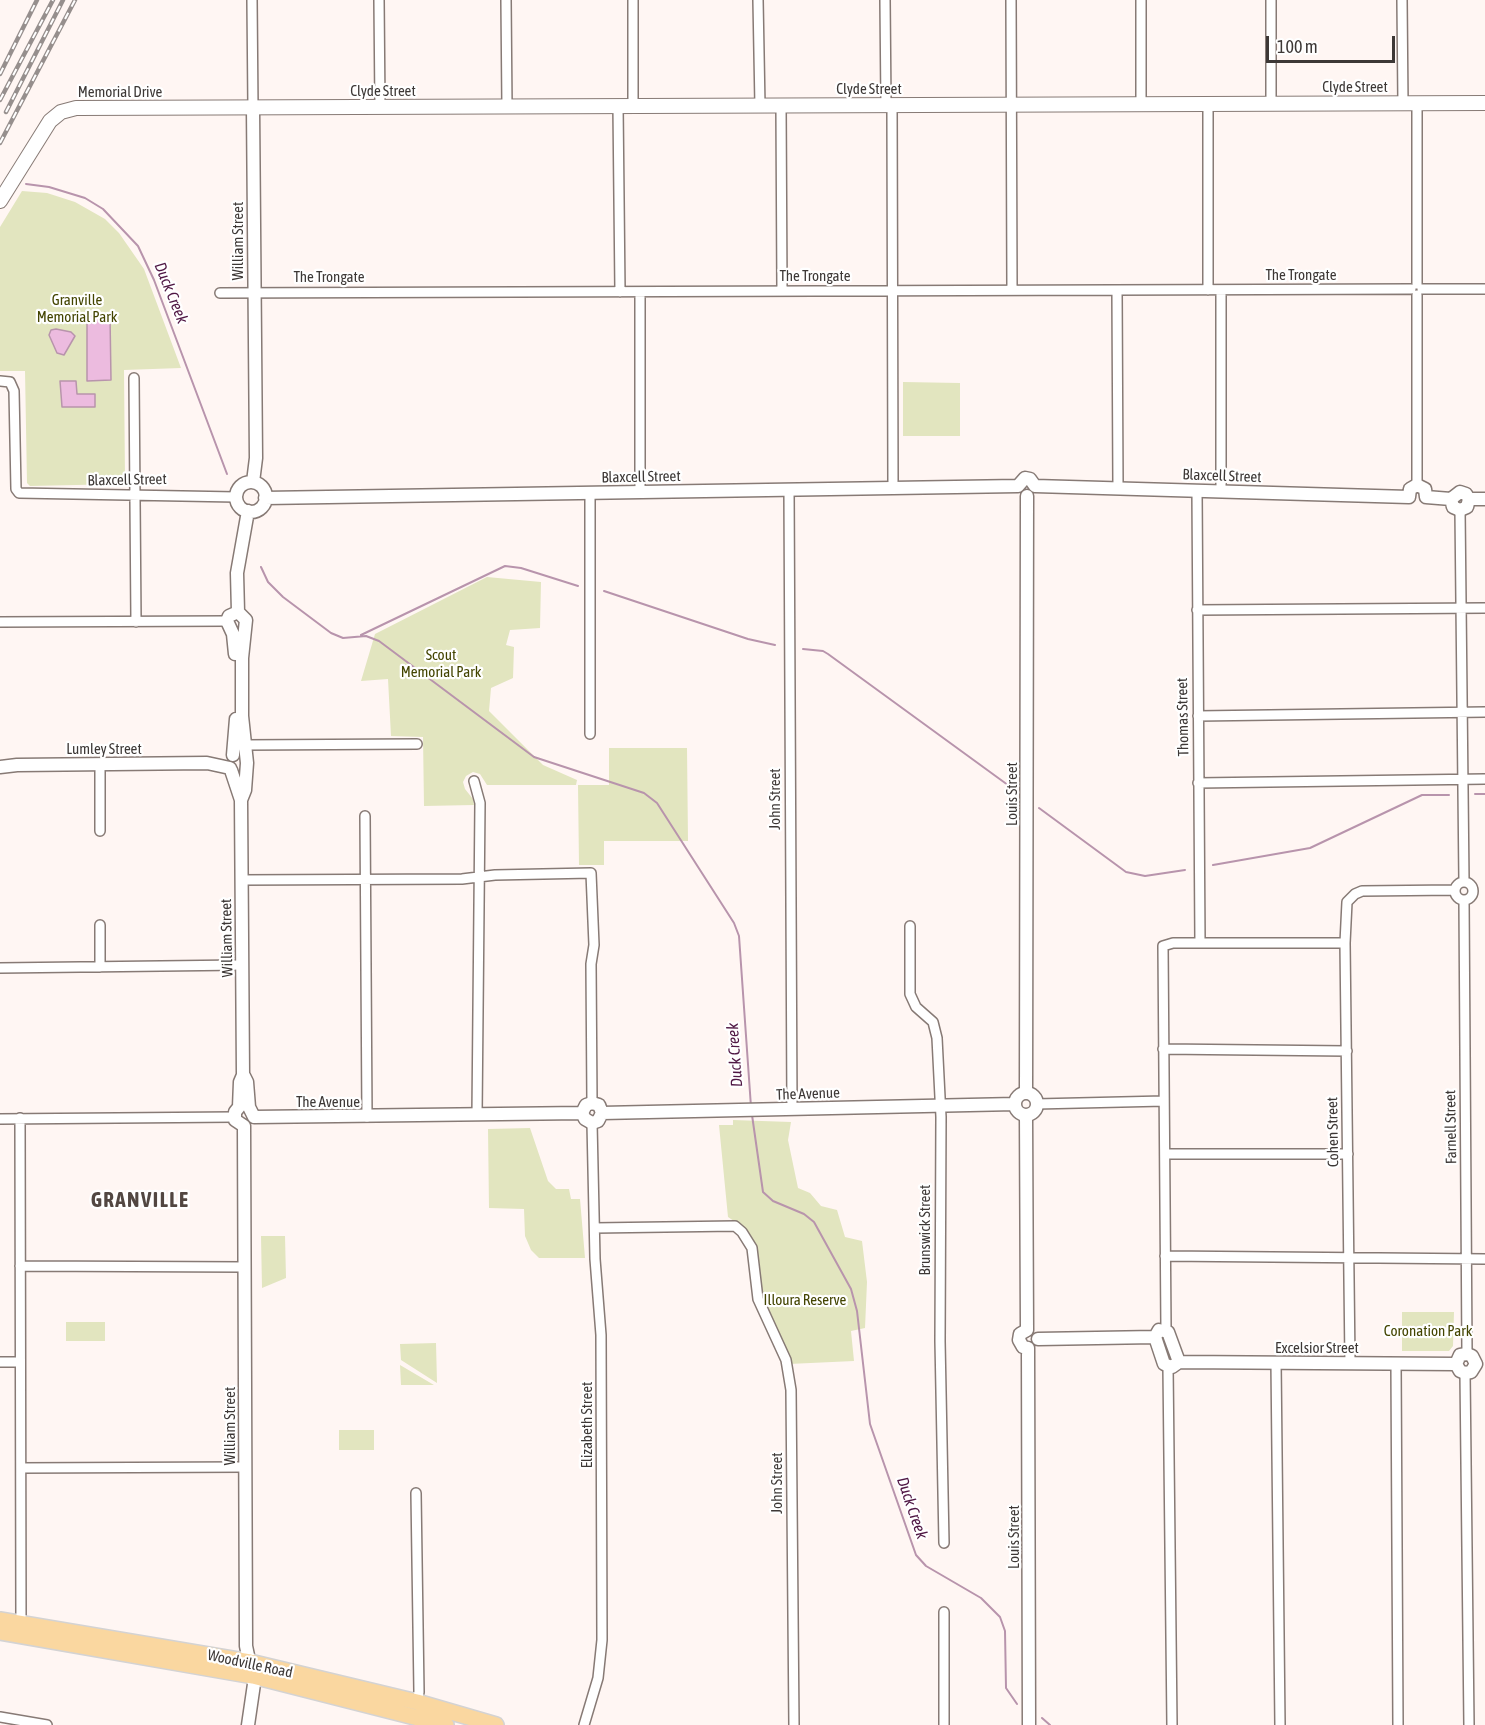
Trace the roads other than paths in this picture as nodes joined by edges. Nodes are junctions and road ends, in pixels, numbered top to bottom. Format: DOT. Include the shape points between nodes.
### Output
graph roads {
  1 [pos="252,0"];
  2 [pos="380,0"];
  3 [pos="506,0"];
  4 [pos="633,0"];
  5 [pos="758,0"];
  6 [pos="885,0"];
  7 [pos="1011,0"];
  8 [pos="1141,0"];
  9 [pos="1271,0"];
  10 [pos="1402,0"];
  11 [pos="1485,103"];
  12 [pos="1208,104"];
  13 [pos="1271,104"];
  14 [pos="1410,104"];
  15 [pos="889,105"];
  16 [pos="1011,105"];
  17 [pos="1141,105"];
  18 [pos="618,106"];
  19 [pos="633,106"];
  20 [pos="760,106"];
  21 [pos="781,106"];
  22 [pos="380,107"];
  23 [pos="507,107"];
  24 [pos="253,108"];
  25 [pos="0,201"];
  26 [pos="1417,289"];
  27 [pos="1485,289"];
  28 [pos="1012,290"];
  29 [pos="1117,290"];
  30 [pos="1208,290"];
  31 [pos="1221,290"];
  32 [pos="640,291"];
  33 [pos="782,291"];
  34 [pos="892,291"];
  35 [pos="219,292"];
  36 [pos="253,292"];
  37 [pos="620,292"];
  38 [pos="134,378"];
  39 [pos="0,381"];
  40 [pos="253,482"];
  41 [pos="1417,485"];
  42 [pos="1018,486"];
  43 [pos="1035,486"];
  44 [pos="893,487"];
  45 [pos="1118,488"];
  46 [pos="789,489"];
  47 [pos="1197,491"];
  48 [pos="1221,491"];
  49 [pos="640,492"];
  50 [pos="590,494"];
  51 [pos="135,495"];
  52 [pos="1027,496"];
  53 [pos="236,497"];
  54 [pos="1409,497"];
  55 [pos="1426,497"];
  56 [pos="265,498"];
  57 [pos="1469,499"];
  58 [pos="1451,500"];
  59 [pos="1485,500"];
  60 [pos="1460,510"];
  61 [pos="248,512"];
  62 [pos="1461,608"];
  63 [pos="1485,608"];
  64 [pos="1197,610"];
  65 [pos="238,612"];
  66 [pos="0,622"];
  67 [pos="136,622"];
  68 [pos="229,625"];
  69 [pos="245,627"];
  70 [pos="1485,712"];
  71 [pos="1462,713"];
  72 [pos="1198,716"];
  73 [pos="590,734"];
  74 [pos="417,744"];
  75 [pos="237,760"];
  76 [pos="100,764"];
  77 [pos="0,767"];
  78 [pos="1463,779"];
  79 [pos="1485,779"];
  80 [pos="474,782"];
  81 [pos="1198,783"];
  82 [pos="365,816"];
  83 [pos="100,831"];
  84 [pos="480,878"];
  85 [pos="241,880"];
  86 [pos="366,880"];
  87 [pos="1464,882"];
  88 [pos="1455,890"];
  89 [pos="1464,900"];
  90 [pos="100,925"];
  91 [pos="910,926"];
  92 [pos="1200,943"];
  93 [pos="1344,943"];
  94 [pos="242,965"];
  95 [pos="100,967"];
  96 [pos="0,969"];
  97 [pos="1163,1049"];
  98 [pos="1347,1051"];
  99 [pos="1026,1093"];
  100 [pos="1164,1101"];
  101 [pos="592,1103"];
  102 [pos="1015,1104"];
  103 [pos="1036,1104"];
  104 [pos="939,1105"];
  105 [pos="792,1109"];
  106 [pos="244,1112"];
  107 [pos="582,1113"];
  108 [pos="602,1113"];
  109 [pos="1026,1114"];
  110 [pos="477,1115"];
  111 [pos="367,1117"];
  112 [pos="20,1118"];
  113 [pos="0,1119"];
  114 [pos="592,1123"];
  115 [pos="1165,1154"];
  116 [pos="1348,1154"];
  117 [pos="595,1228"];
  118 [pos="1165,1256"];
  119 [pos="1350,1258"];
  120 [pos="1467,1259"];
  121 [pos="1485,1259"];
  122 [pos="20,1266"];
  123 [pos="244,1267"];
  124 [pos="1027,1330"];
  125 [pos="1160,1333"];
  126 [pos="1038,1339"];
  127 [pos="1028,1348"];
  128 [pos="1467,1354"];
  129 [pos="0,1362"];
  130 [pos="21,1362"];
  131 [pos="1276,1362"];
  132 [pos="1350,1363"];
  133 [pos="1173,1364"];
  134 [pos="1396,1364"];
  135 [pos="1456,1364"];
  136 [pos="1480,1364"];
  137 [pos="1465,1373"];
  138 [pos="245,1467"];
  139 [pos="21,1468"];
  140 [pos="416,1494"];
  141 [pos="944,1543"];
  142 [pos="944,1612"];
  143 [pos="0,1620"];
  144 [pos="21,1623"];
  145 [pos="0,1632"];
  146 [pos="251,1669"];
  147 [pos="417,1702"];
  148 [pos="0,1717"];
  149 [pos="47,1725"];
  150 [pos="248,1725"];
  151 [pos="446,1725"];
  152 [pos="496,1725"];
  153 [pos="584,1725"];
  154 [pos="794,1725"];
  155 [pos="944,1725"];
  156 [pos="1029,1725"];
  157 [pos="1172,1725"];
  158 [pos="1280,1725"];
  159 [pos="1398,1725"];
  160 [pos="1469,1725"];
  1 -- 24 [label="street, William Street"];
  2 -- 22 [label="street"];
  3 -- 23 [label="street"];
  4 -- 19 [label="street"];
  5 -- 20 [label="street"];
  6 -- 15 [label="street"];
  7 -- 16 [label="street"];
  8 -- 17 [label="street"];
  9 -- 13 [label="street"];
  10 -- 14 [label="street"];
  11 -- 14 [label="main road, Clyde Street"];
  12 -- 13 [label="main road, Clyde Street"];
  12 -- 17 [label="main road, Clyde Street"];
  12 -- 30 [label="street"];
  13 -- 14 [label="main road, Clyde Street"];
  14 -- 26 [label="street"];
  15 -- 16 [label="main road, Clyde Street"];
  15 -- 21 [label="main road, Clyde Street"];
  15 -- 34 [label="street"];
  16 -- 17 [label="main road, Clyde Street"];
  16 -- 28 [label="street"];
  18 -- 19 [label="main road, Clyde Street"];
  18 -- 23 [label="main road, Clyde Street"];
  18 -- 37 [label="street"];
  19 -- 20 [label="main road, Clyde Street"];
  20 -- 21 [label="main road, Clyde Street"];
  21 -- 33 [label="street"];
  22 -- 23 [label="main road, Clyde Street"];
  22 -- 24 [label="main road, Clyde Street"];
  24 -- 25 [label="main road, Memorial Drive" via="64,110 47,124"];
  24 -- 36 [label="street, William Street"];
  26 -- 27 [label="street, The Trongate"];
  26 -- 31 [label="street, The Trongate"];
  26 -- 41 [label="street"];
  28 -- 29 [label="street, The Trongate"];
  28 -- 34 [label="street, The Trongate"];
  29 -- 30 [label="street, The Trongate"];
  29 -- 45 [label="street"];
  30 -- 31 [label="street, The Trongate"];
  31 -- 48 [label="street"];
  32 -- 33 [label="street, The Trongate"];
  32 -- 37 [label="street, The Trongate"];
  32 -- 49 [label="street"];
  33 -- 34 [label="street, The Trongate"];
  34 -- 44 [label="street"];
  35 -- 36 [label="street, The Trongate"];
  36 -- 37 [label="street, The Trongate"];
  36 -- 40 [label="street, William Street"];
  38 -- 51 [label="street"];
  39 -- 51 [label="street, Blaxcell Street" via="10,382 14,391 15,489 19,494"];
  40 -- 53 [label="street" via="241,485"];
  40 -- 56 [label="street" via="262,487"];
  41 -- 54 [label="street" via="1410,489"];
  41 -- 55 [label="street" via="1425,489"];
  42 -- 43 [label="street" via="1025,478"];
  42 -- 44 [label="street, Blaxcell Street"];
  42 -- 52 [label="street" via="1020,493"];
  43 -- 45 [label="street, Blaxcell Street"];
  43 -- 52 [label="street"];
  44 -- 46 [label="street, Blaxcell Street"];
  45 -- 47 [label="street, Blaxcell Street"];
  46 -- 49 [label="street, Blaxcell Street"];
  46 -- 105 [label="street, John Street"];
  47 -- 48 [label="street, Blaxcell Street"];
  47 -- 64 [label="street, Thomas Street"];
  48 -- 54 [label="street, Blaxcell Street"];
  49 -- 50 [label="street, Blaxcell Street"];
  50 -- 56 [label="street, Blaxcell Street"];
  50 -- 73 [label="street"];
  51 -- 53 [label="street, Blaxcell Street"];
  51 -- 67 [label="street"];
  52 -- 99 [label="street, Louis Street"];
  53 -- 61 [label="street" via="240,507"];
  54 -- 55 [label="street" via="1418,504"];
  55 -- 58 [label="street"];
  56 -- 61 [label="street" via="260,508"];
  57 -- 58 [label="street" via="1460,492"];
  57 -- 59 [label="street"];
  57 -- 60 [label="street" via="1467,507"];
  58 -- 60 [label="street" via="1453,507"];
  60 -- 62 [label="street"];
  61 -- 65 [label="street" via="237,573"];
  62 -- 63 [label="street"];
  62 -- 64 [label="street"];
  62 -- 71 [label="street"];
  64 -- 72 [label="street, Thomas Street"];
  65 -- 68 [label="street" via="229,616"];
  65 -- 69 [label="street" via="245,618"];
  66 -- 67 [label="street"];
  67 -- 68 [label="street"];
  68 -- 69 [label="street" via="237,631"];
  68 -- 75 [label="street, William Street" via="235,646"];
  69 -- 75 [label="street, William Street"];
  70 -- 71 [label="street"];
  71 -- 72 [label="street"];
  71 -- 78 [label="street"];
  72 -- 81 [label="street, Thomas Street"];
  74 -- 75 [label="street"];
  75 -- 76 [label="street, Lumley Street"];
  75 -- 85 [label="street, William Street"];
  76 -- 77 [label="street, Lumley Street"];
  76 -- 83 [label="street"];
  78 -- 79 [label="street"];
  78 -- 81 [label="street"];
  78 -- 87 [label="street"];
  80 -- 84 [label="street" via="480,802"];
  81 -- 92 [label="street, Thomas Street"];
  82 -- 86 [label="street"];
  84 -- 86 [label="street"];
  84 -- 101 [label="street" via="591,873"];
  84 -- 110 [label="street"];
  85 -- 86 [label="street"];
  85 -- 94 [label="street, William Street"];
  86 -- 111 [label="street"];
  87 -- 88 [label="street"];
  87 -- 89 [label="street" via="1478,890"];
  88 -- 89 [label="street" via="1458,898"];
  88 -- 93 [label="street, Cohen Street" via="1355,894 1347,902"];
  89 -- 120 [label="street, Farnell Street"];
  90 -- 95 [label="street"];
  91 -- 104 [label="street, Brunswick Street" via="910,994 916,1007 933,1022"];
  92 -- 93 [label="street"];
  92 -- 97 [label="street" via="1163,946"];
  93 -- 98 [label="street, Cohen Street"];
  94 -- 95 [label="street"];
  94 -- 106 [label="street, William Street" via="243,1075 247,1082"];
  95 -- 96 [label="street"];
  97 -- 98 [label="street"];
  97 -- 100 [label="street"];
  98 -- 116 [label="street, Cohen Street"];
  99 -- 102 [label="street"];
  99 -- 103 [label="street"];
  100 -- 103 [label="street"];
  100 -- 115 [label="street"];
  101 -- 107 [label="street"];
  101 -- 108 [label="street"];
  102 -- 104 [label="street, The Avenue"];
  102 -- 109 [label="street" via="1020,1113"];
  103 -- 109 [label="street"];
  104 -- 105 [label="street, The Avenue"];
  104 -- 141 [label="street, Brunswick Street"];
  105 -- 108 [label="street, The Avenue"];
  106 -- 111 [label="street, The Avenue"];
  106 -- 112 [label="street, The Avenue"];
  106 -- 123 [label="street, William Street" via="252,1123 244,1126"];
  107 -- 110 [label="street, The Avenue"];
  107 -- 114 [label="street"];
  108 -- 114 [label="street"];
  109 -- 124 [label="street"];
  110 -- 111 [label="street, The Avenue"];
  112 -- 113 [label="street, The Avenue"];
  112 -- 122 [label="street"];
  114 -- 117 [label="street, Elizabeth Street"];
  115 -- 116 [label="street"];
  115 -- 118 [label="street"];
  116 -- 119 [label="street, Cohen Street"];
  117 -- 153 [label="street, Elizabeth Street" via="601,1335 602,1640 598,1678"];
  117 -- 154 [label="street, John Street" via="735,1226 752,1248 758,1299 786,1360 791,1390"];
  118 -- 119 [label="street"];
  118 -- 125 [label="street"];
  119 -- 120 [label="street"];
  119 -- 132 [label="street, Cohen Street"];
  120 -- 121 [label="street"];
  120 -- 128 [label="street, Farnell Street"];
  122 -- 123 [label="street"];
  122 -- 130 [label="street"];
  123 -- 138 [label="street, William Street"];
  124 -- 126 [label="street" via="1035,1332"];
  124 -- 127 [label="street" via="1019,1340"];
  125 -- 126 [label="street"];
  125 -- 133 [label="street" via="1170,1333"];
  126 -- 127 [label="street" via="1035,1346"];
  127 -- 156 [label="street, Louis Street"];
  128 -- 135 [label="street" via="1460,1355"];
  128 -- 136 [label="street"];
  129 -- 130 [label="street"];
  130 -- 139 [label="street"];
  131 -- 132 [label="street, Excelsior Street"];
  131 -- 133 [label="street, Excelsior Street"];
  131 -- 158 [label="street"];
  132 -- 134 [label="street, Excelsior Street"];
  133 -- 157 [label="street"];
  134 -- 135 [label="street, Excelsior Street"];
  134 -- 159 [label="street"];
  135 -- 137 [label="street"];
  136 -- 137 [label="street"];
  137 -- 160 [label="street"];
  138 -- 139 [label="street"];
  138 -- 146 [label="street, William Street" via="246,1647"];
  139 -- 144 [label="street"];
  140 -- 147 [label="street"];
  142 -- 155 [label="street"];
  143 -- 144 [label="main road, Woodville Road"];
  144 -- 146 [label="main road, Woodville Road"];
  145 -- 146 [label="main road, Woodville Road"];
  146 -- 147 [label="main road, Woodville Road"];
  146 -- 150 [label="street, William Street"];
  146 -- 151 [label="main road, Woodville Road"];
  147 -- 152 [label="main road, Woodville Road"];
  148 -- 149 [label="street"];
}
